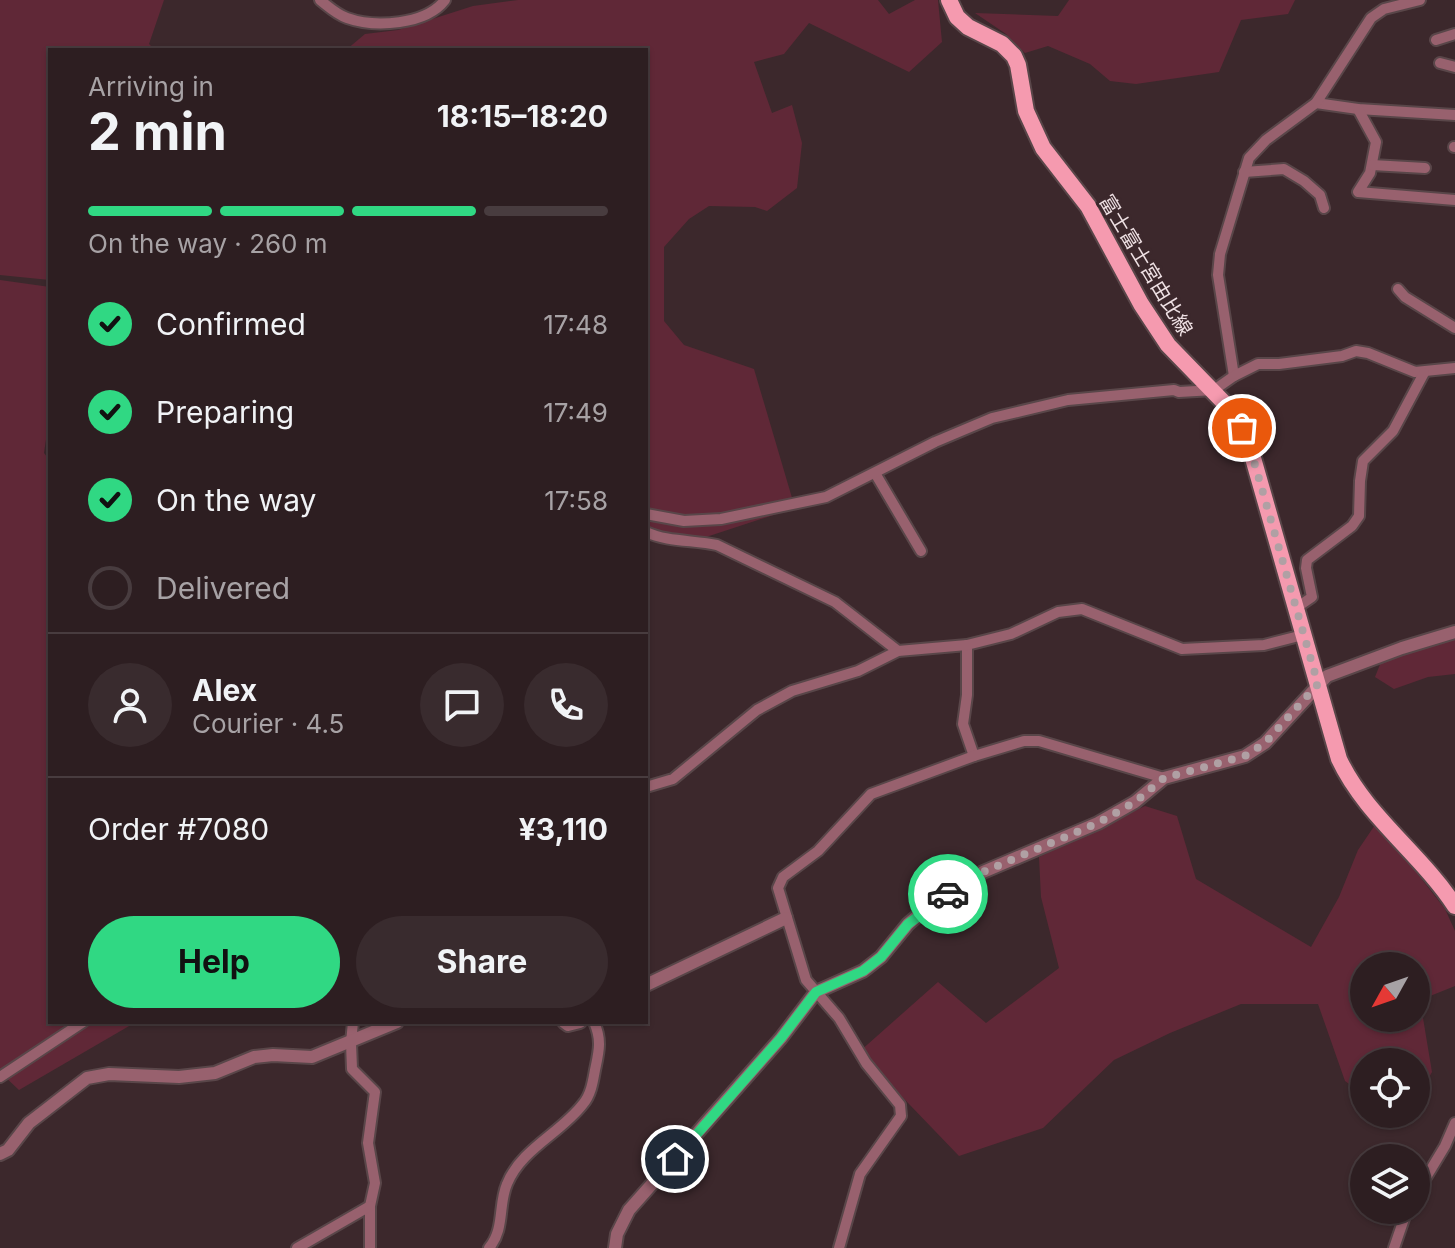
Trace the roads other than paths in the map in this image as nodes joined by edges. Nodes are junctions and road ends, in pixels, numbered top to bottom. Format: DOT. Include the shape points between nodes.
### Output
graph roads {
  1 [pos="320,0"];
  2 [pos="445,0"];
  3 [pos="949,0"];
  4 [pos="1420,0"];
  5 [pos="1455,34"];
  6 [pos="1436,40"];
  7 [pos="1440,63"];
  8 [pos="1455,67"];
  9 [pos="1316,103"];
  10 [pos="1358,109"];
  11 [pos="1455,115"];
  12 [pos="1372,165"];
  13 [pos="1425,168"];
  14 [pos="1244,172"];
  15 [pos="1455,200"];
  16 [pos="1324,208"];
  17 [pos="1398,289"];
  18 [pos="1455,328"];
  19 [pos="1455,368"];
  20 [pos="1424,373"];
  21 [pos="1234,376"];
  22 [pos="1214,390"];
  23 [pos="875,473"];
  24 [pos="648,514"];
  25 [pos="648,533"];
  26 [pos="921,551"];
  27 [pos="1296,608"];
  28 [pos="1455,632"];
  29 [pos="1303,635"];
  30 [pos="967,645"];
  31 [pos="898,651"];
  32 [pos="1318,684"];
  33 [pos="974,756"];
  34 [pos="1164,778"];
  35 [pos="648,786"];
  36 [pos="1455,906"];
  37 [pos="786,918"];
  38 [pos="648,984"];
  39 [pos="816,992"];
  40 [pos="80,1024"];
  41 [pos="353,1024"];
  42 [pos="393,1024"];
  43 [pos="595,1024"];
  44 [pos="351,1043"];
  45 [pos="0,1077"];
  46 [pos="1455,1123"];
  47 [pos="0,1154"];
  48 [pos="1430,1169"];
  49 [pos="370,1206"];
  50 [pos="1402,1224"];
  51 [pos="297,1248"];
  52 [pos="370,1248"];
  53 [pos="489,1248"];
  54 [pos="615,1248"];
  55 [pos="839,1248"];
  56 [pos="1394,1248"];
  1 -- 2 [label="street" via="350,19 377,22 418,19"];
  3 -- 22 [label="main road, 富士富士宮由比線" via="968,27 1014,56 1026,111 1043,148 1088,206 1168,345"];
  4 -- 9 [label="street" via="1371,18"];
  5 -- 6 [label="street"];
  7 -- 8 [label="street"];
  9 -- 10 [label="street"];
  9 -- 14 [label="street" via="1253,152"];
  10 -- 11 [label="street"];
  10 -- 12 [label="street" via="1376,142"];
  12 -- 13 [label="street"];
  12 -- 15 [label="street" via="1358,192"];
  14 -- 16 [label="street" via="1284,169 1320,195"];
  14 -- 21 [label="street" via="1218,275"];
  17 -- 18 [label="street"];
  19 -- 20 [label="street"];
  20 -- 21 [label="street" via="1356,351 1258,364"];
  20 -- 27 [label="street" via="1393,431 1363,461 1359,516 1307,560 1312,597"];
  21 -- 22 [label="street"];
  22 -- 23 [label="street" via="1068,400 992,418"];
  22 -- 27 [label="main road, 富士富士宮由比線" via="1235,414 1249,444"];
  23 -- 24 [label="street" via="826,497 721,519 684,521"];
  23 -- 26 [label="street"];
  25 -- 31 [label="street" via="726,550 835,602"];
  27 -- 29 [label="main road, 富士富士宮由比線"];
  28 -- 32 [label="street" via="1373,658"];
  29 -- 30 [label="street" via="1264,645 1182,649 1082,609 1058,612 1011,634"];
  29 -- 32 [label="main road, 富士富士宮由比線"];
  30 -- 31 [label="street"];
  30 -- 33 [label="street" via="963,724"];
  31 -- 35 [label="street" via="858,671 792,691 757,710 673,779"];
  32 -- 34 [label="street" via="1265,743 1245,756"];
  32 -- 36 [label="main road, 富士富士宮由比線" via="1347,775"];
  33 -- 34 [label="street" via="1039,741"];
  33 -- 37 [label="street" via="871,794 818,851 783,877 778,888"];
  34 -- 39 [label="street" via="1098,823 983,872 908,924 863,971"];
  37 -- 38 [label="street"];
  37 -- 39 [label="street" via="806,980"];
  39 -- 54 [label="street" via="629,1210"];
  39 -- 55 [label="street" via="900,1105 901,1116 860,1174"];
  40 -- 45 [label="street"];
  41 -- 44 [label="street"];
  42 -- 44 [label="street"];
  43 -- 53 [label="street" via="601,1043 584,1104 518,1164 506,1185 502,1220"];
  44 -- 47 [label="street" via="312,1057 254,1057 215,1073 87,1078 29,1123"];
  44 -- 49 [label="street" via="352,1069 375,1092 368,1143 375,1183"];
  46 -- 48 [label="street"];
  49 -- 51 [label="street"];
  49 -- 52 [label="street"];
  50 -- 56 [label="street"];
}
